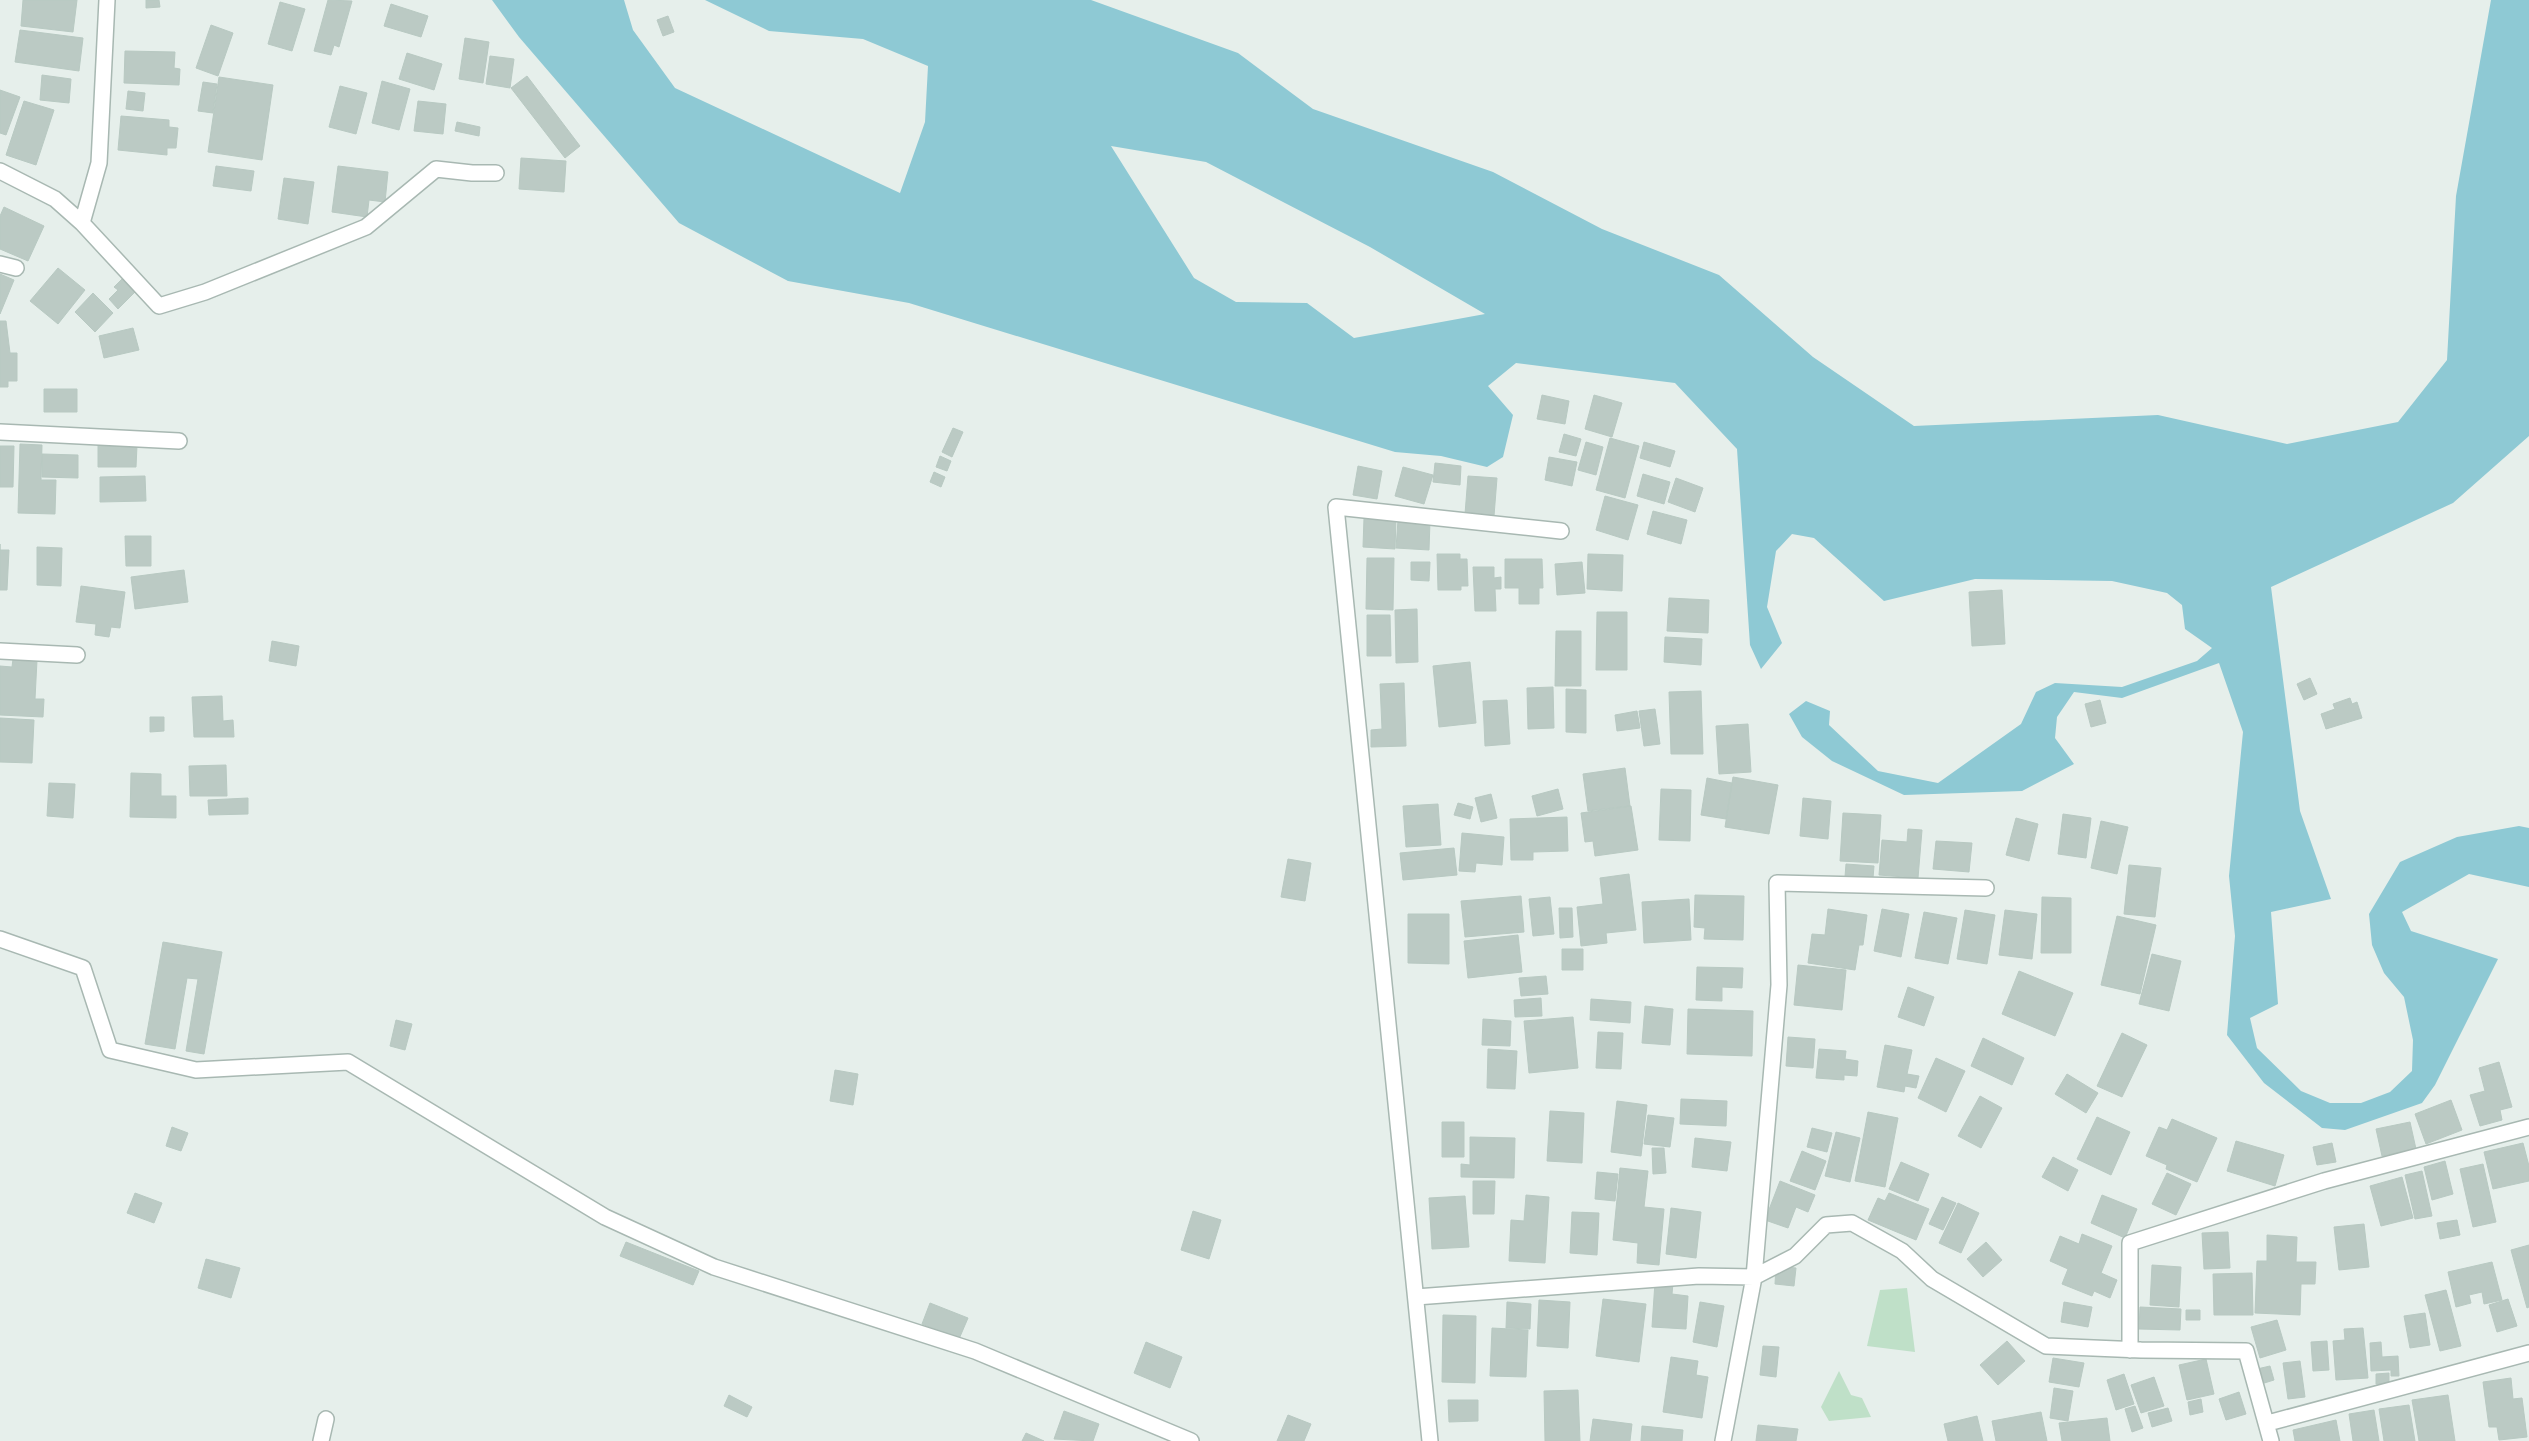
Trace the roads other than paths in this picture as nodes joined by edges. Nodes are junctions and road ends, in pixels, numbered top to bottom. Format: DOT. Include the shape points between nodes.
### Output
graph roads {
  1 [pos="107,0"];
  2 [pos="0,171"];
  3 [pos="496,173"];
  4 [pos="82,223"];
  5 [pos="0,264"];
  6 [pos="16,268"];
  7 [pos="0,432"];
  8 [pos="178,441"];
  9 [pos="1561,531"];
  10 [pos="0,651"];
  11 [pos="77,655"];
  12 [pos="1986,888"];
  13 [pos="0,939"];
  14 [pos="2529,1127"];
  15 [pos="1754,1277"];
  16 [pos="1416,1296"];
  17 [pos="2130,1350"];
  18 [pos="2529,1353"];
  19 [pos="326,1418"];
  20 [pos="2268,1423"];
  21 [pos="321,1441"];
  22 [pos="1192,1441"];
  23 [pos="1430,1441"];
  24 [pos="1723,1441"];
  25 [pos="2271,1441"];
  1 -- 4 [label="street" via="99,163"];
  2 -- 4 [label="street" via="55,199"];
  3 -- 4 [label="street" via="436,169 366,227 205,292 159,306"];
  5 -- 6 [label="street"];
  7 -- 8 [label="street"];
  9 -- 16 [label="street" via="1336,507"];
  10 -- 11 [label="street"];
  12 -- 15 [label="street" via="1777,882 1779,985"];
  13 -- 22 [label="street" via="83,968 110,1050 196,1070 348,1062 605,1216 714,1267 975,1351"];
  14 -- 17 [label="street" via="2324,1181 2130,1243"];
  15 -- 16 [label="street" via="1699,1276"];
  15 -- 17 [label="street" via="1796,1256 1826,1225 1852,1223 1902,1251 1932,1279 2046,1346"];
  15 -- 24 [label="street"];
  16 -- 23 [label="street"];
  17 -- 20 [label="street" via="2246,1351"];
  18 -- 20 [label="street"];
  19 -- 21 [label="street"];
  20 -- 25 [label="street"];
}
